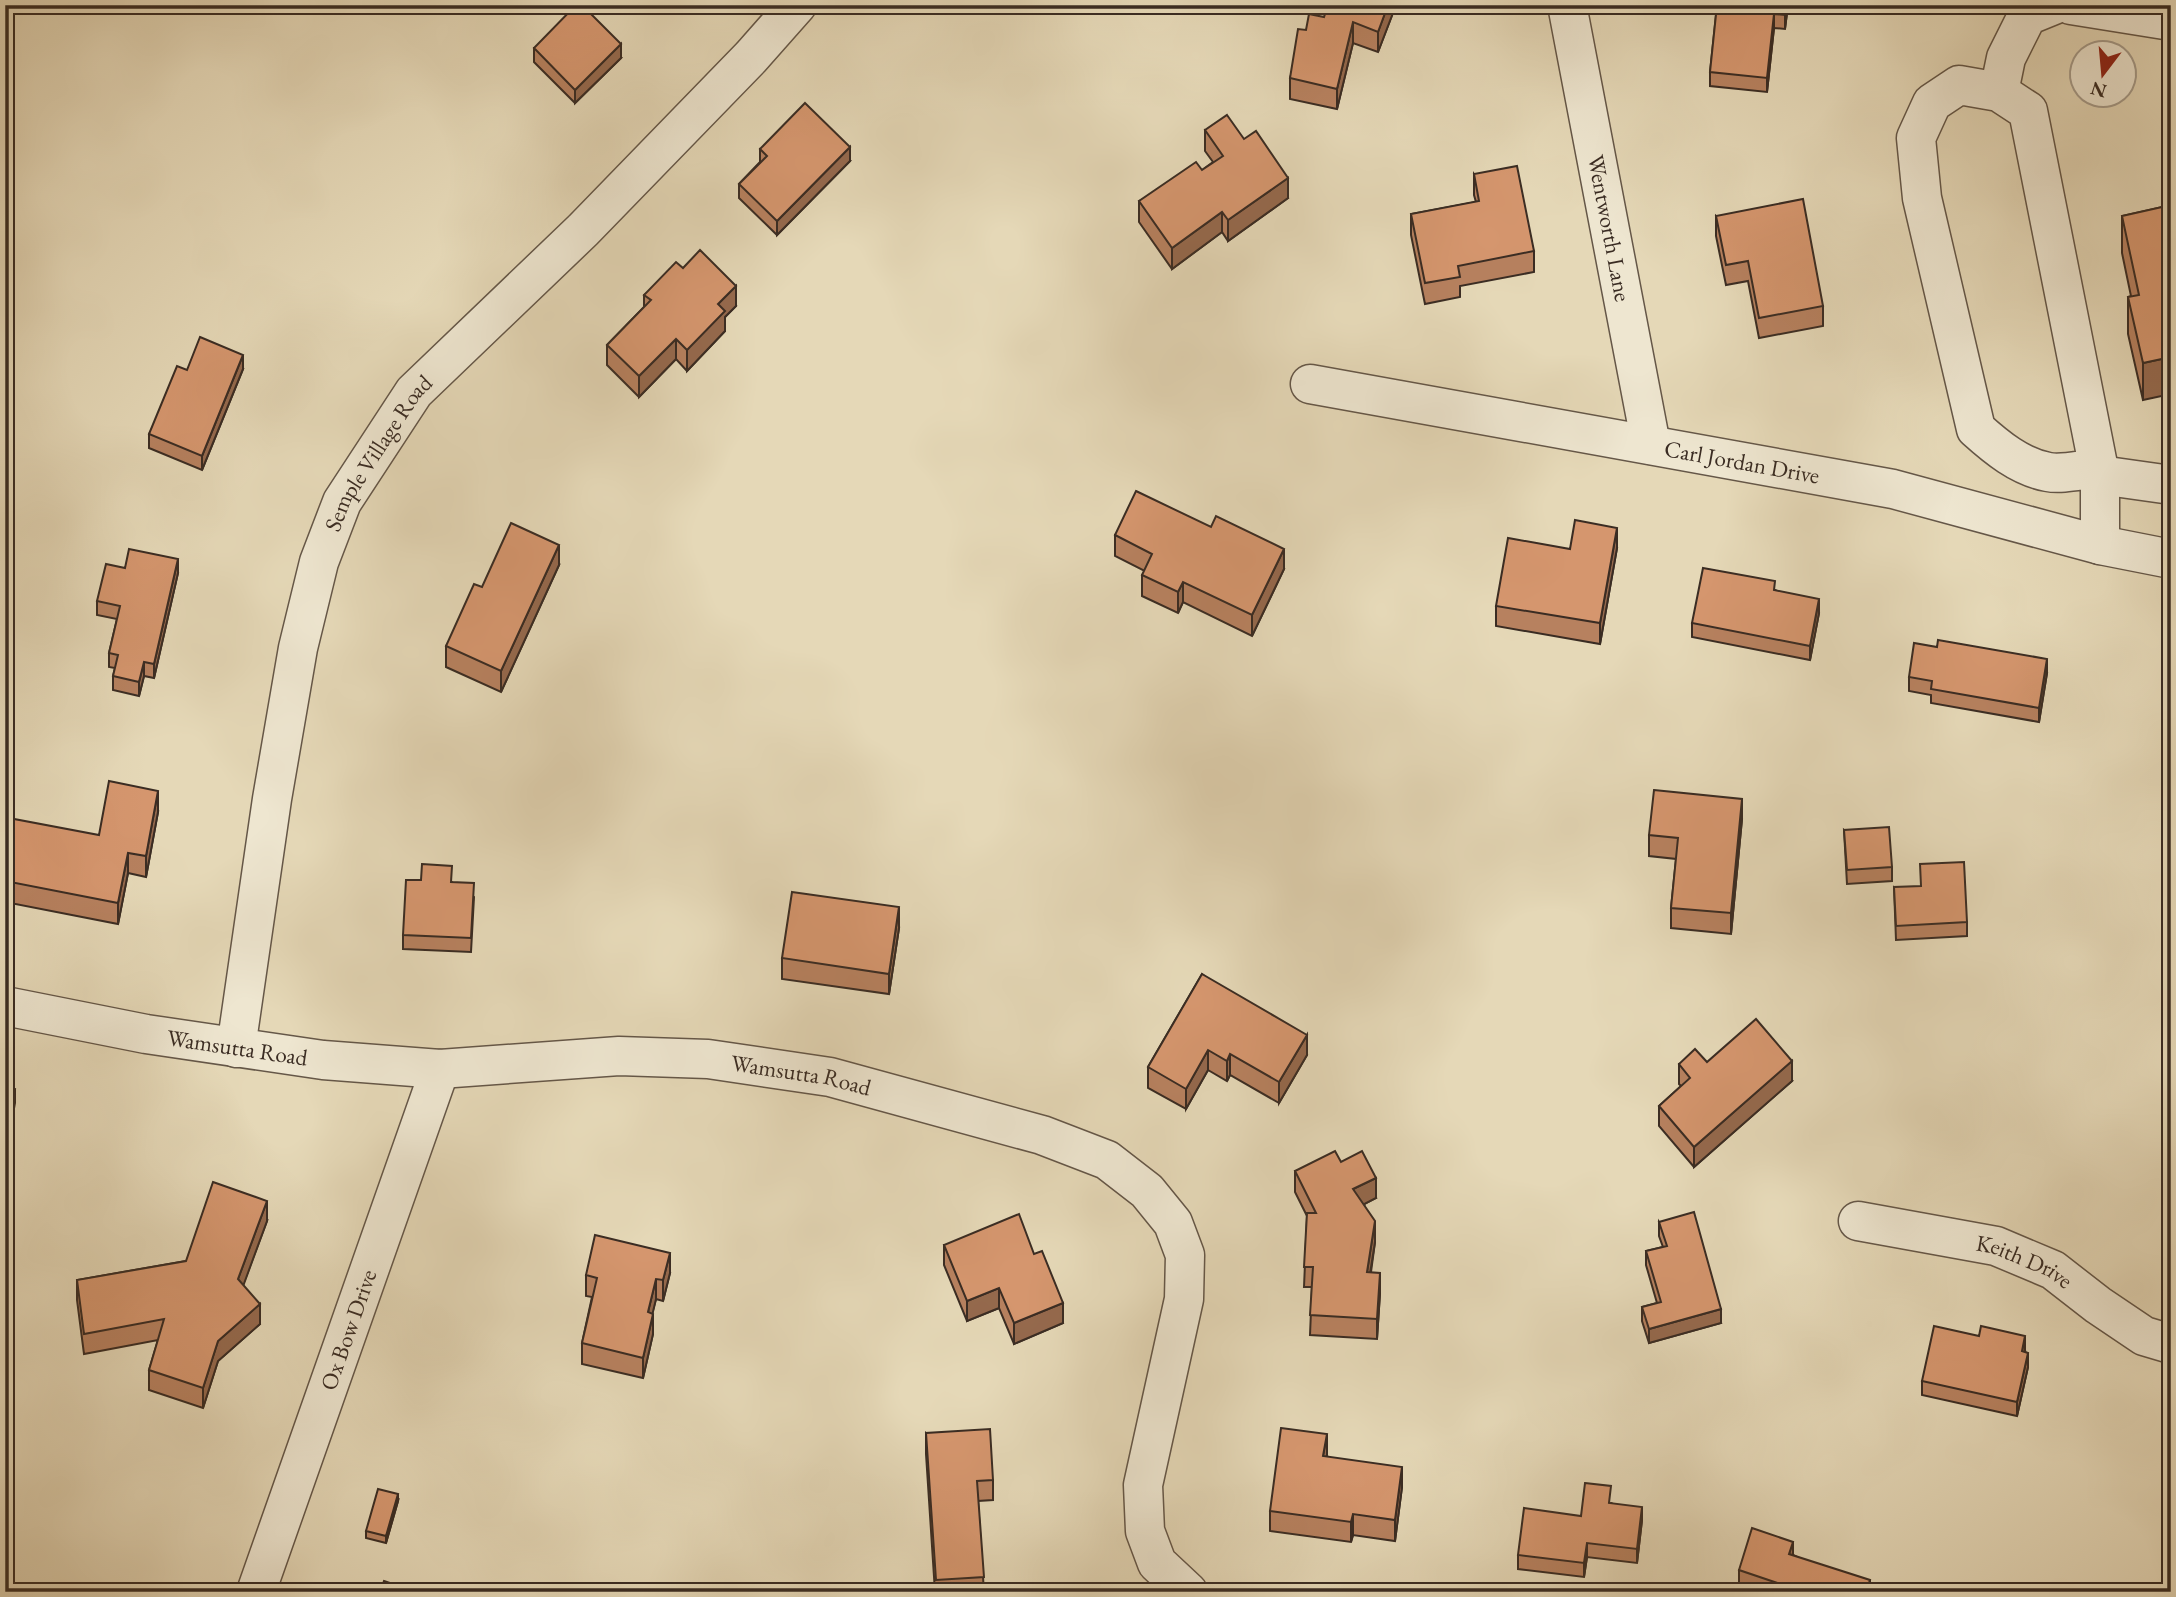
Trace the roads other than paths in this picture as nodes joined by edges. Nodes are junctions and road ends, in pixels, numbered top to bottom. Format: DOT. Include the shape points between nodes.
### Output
graph roads {
  1 [pos="797,5"];
  2 [pos="2071,5"];
  3 [pos="2036,9"];
  4 [pos="1568,10"];
  5 [pos="2171,21"];
  6 [pos="1999,92"];
  7 [pos="1310,384"];
  8 [pos="1651,445"];
  9 [pos="2100,471"];
  10 [pos="2171,485"];
  11 [pos="2100,545"];
  12 [pos="2171,559"];
  13 [pos="5,1006"];
  14 [pos="236,1048"];
  15 [pos="440,1069"];
  16 [pos="1858,1221"];
  17 [pos="2171,1344"];
  18 [pos="256,1592"];
  19 [pos="1188,1592"];
  1 -- 14 [label="street, Semple Village Road" via="592,221 414,392 342,502 319,562 298,648"];
  2 -- 5 [label="street"];
  3 -- 6 [label="street" via="2006,58"];
  4 -- 8 [label="street, Wentworth Lane"];
  6 -- 9 [label="street" via="2028,111"];
  6 -- 9 [label="street" via="1959,85 1932,103 1916,138 1922,198 1976,429 1997,449 2049,472"];
  7 -- 8 [label="street, Carl Jordan Drive"];
  8 -- 11 [label="street, Carl Jordan Drive" via="1893,489"];
  9 -- 10 [label="street"];
  9 -- 11 [label="street"];
  11 -- 12 [label="street, Carl Jordan Drive"];
  13 -- 14 [label="street, Wamsutta Road"];
  14 -- 15 [label="street, Wamsutta Road"];
  15 -- 18 [label="street, Ox Bow Drive"];
  15 -- 19 [label="street, Wamsutta Road" via="619,1056 708,1059 830,1077 1042,1135 1107,1160 1147,1191 1165,1212 1185,1255 1184,1299 1143,1485 1145,1531 1157,1563"];
  16 -- 17 [label="street, Keith Drive" via="1996,1246 2053,1270 2144,1336"];
}
